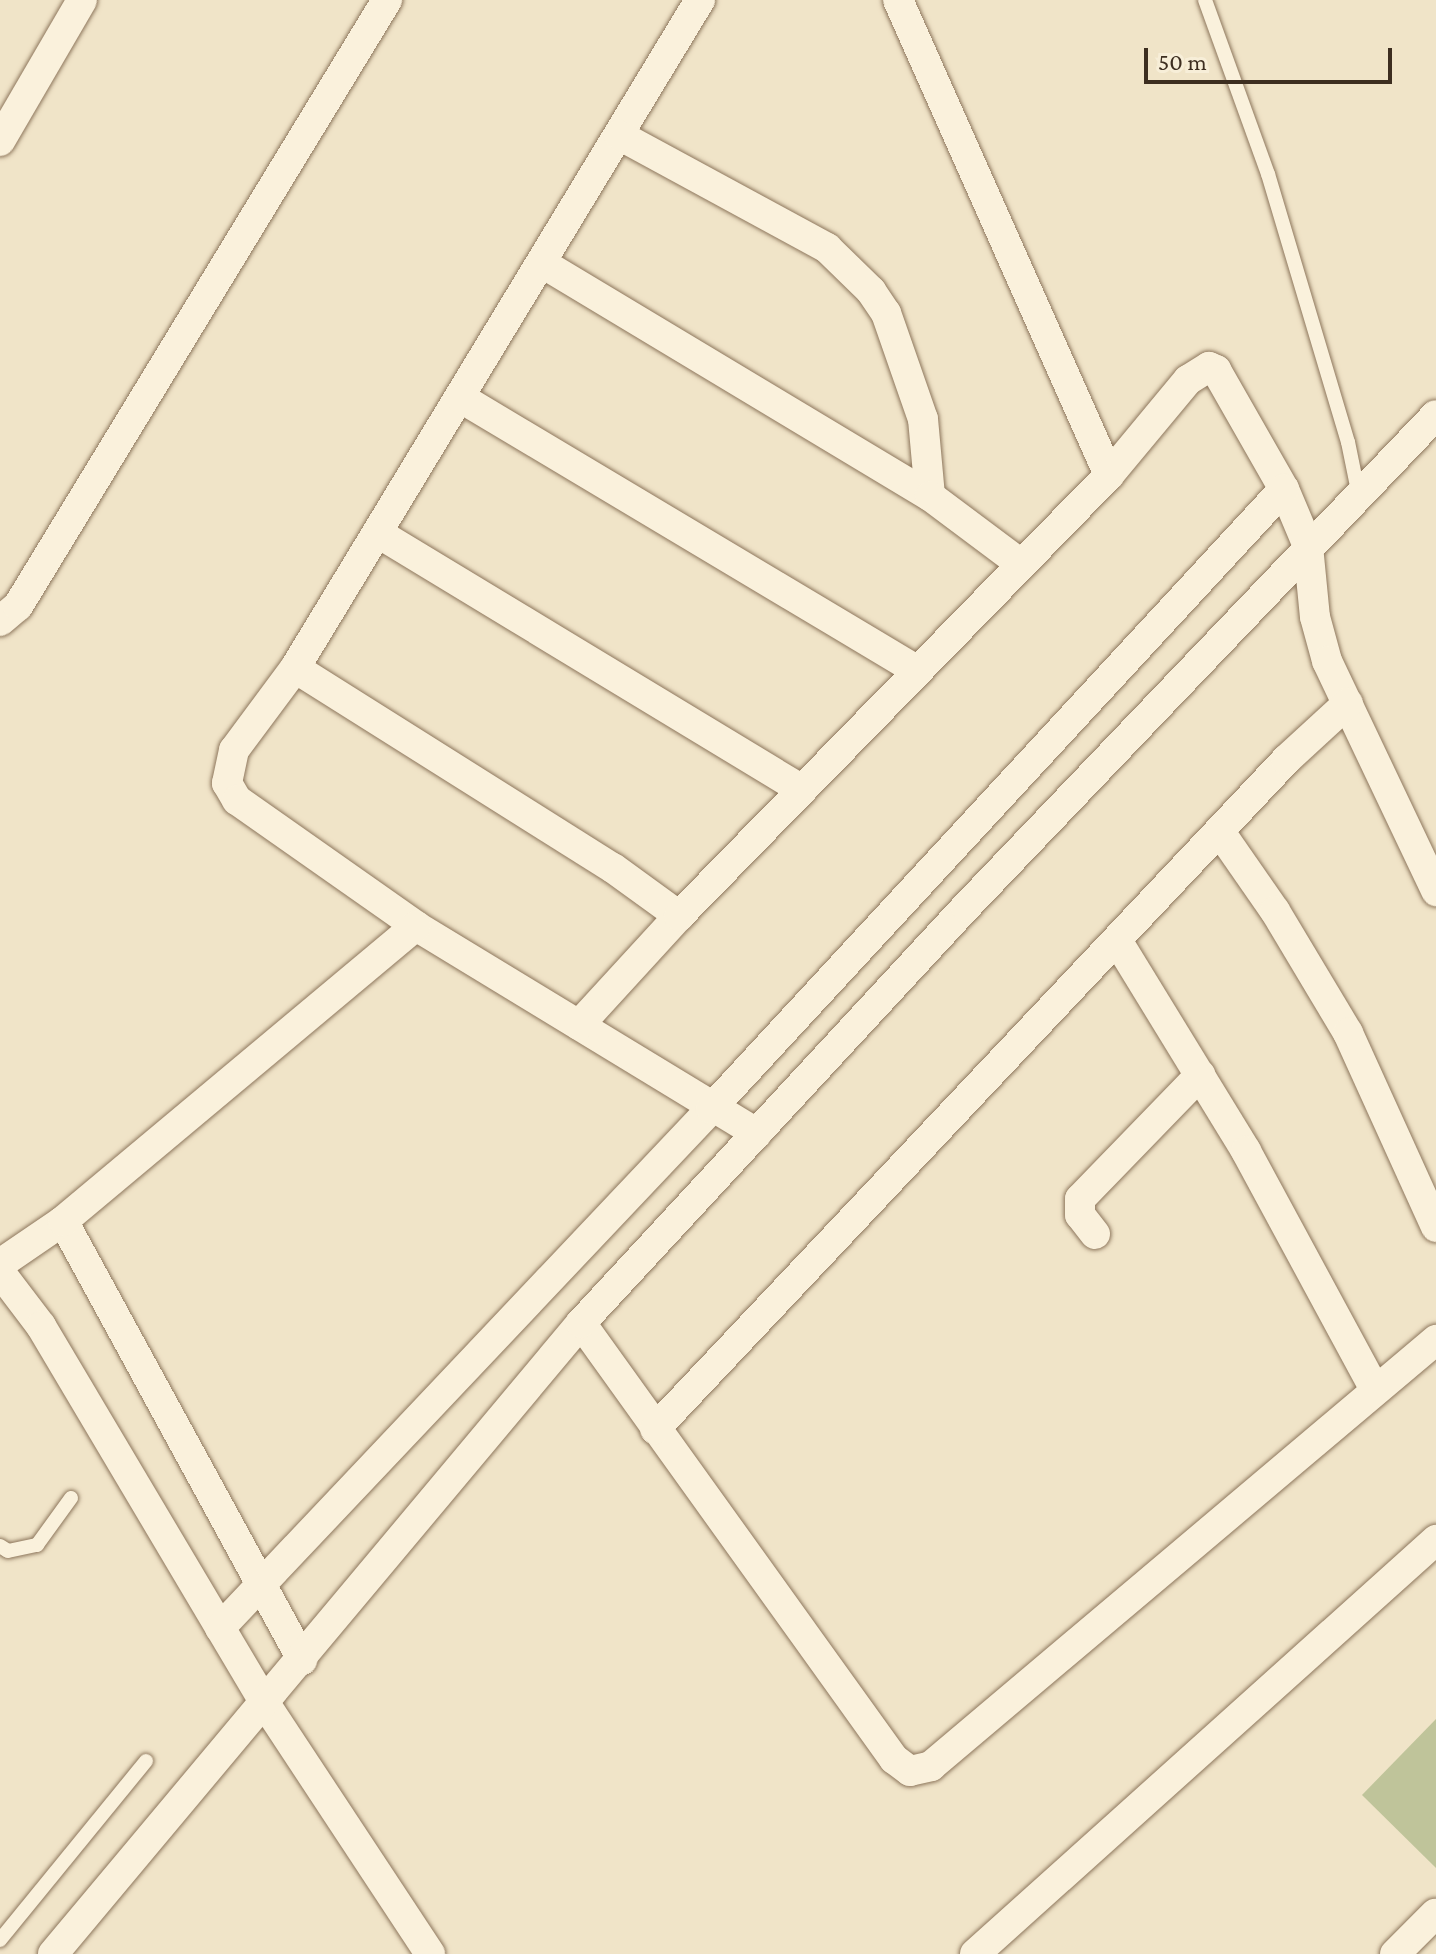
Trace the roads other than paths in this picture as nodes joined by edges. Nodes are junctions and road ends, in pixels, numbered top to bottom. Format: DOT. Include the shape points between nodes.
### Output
graph roads {
  1 [pos="82,0"];
  2 [pos="387,0"];
  3 [pos="700,0"];
  4 [pos="898,0"];
  5 [pos="1205,0"];
  6 [pos="619,135"];
  7 [pos="0,141"];
  8 [pos="542,263"];
  9 [pos="461,398"];
  10 [pos="1436,415"];
  11 [pos="1109,475"];
  12 [pos="1284,489"];
  13 [pos="930,496"];
  14 [pos="1360,497"];
  15 [pos="378,533"];
  16 [pos="1308,546"];
  17 [pos="1021,564"];
  18 [pos="0,621"];
  19 [pos="295,668"];
  20 [pos="918,671"];
  21 [pos="1348,703"];
  22 [pos="802,790"];
  23 [pos="1220,832"];
  24 [pos="1436,891"];
  25 [pos="679,916"];
  26 [pos="416,926"];
  27 [pos="1118,942"];
  28 [pos="579,1025"];
  29 [pos="1200,1075"];
  30 [pos="711,1109"];
  31 [pos="757,1133"];
  32 [pos="63,1221"];
  33 [pos="1436,1227"];
  34 [pos="1095,1234"];
  35 [pos="0,1264"];
  36 [pos="0,1272"];
  37 [pos="581,1323"];
  38 [pos="1436,1340"];
  39 [pos="1374,1388"];
  40 [pos="655,1429"];
  41 [pos="71,1498"];
  42 [pos="1436,1540"];
  43 [pos="0,1546"];
  44 [pos="260,1590"];
  45 [pos="220,1628"];
  46 [pos="302,1660"];
  47 [pos="266,1705"];
  48 [pos="146,1761"];
  49 [pos="1435,1914"];
  50 [pos="0,1940"];
  51 [pos="53,1954"];
  52 [pos="430,1954"];
  53 [pos="975,1954"];
  54 [pos="1395,1954"];
  1 -- 7 [label="street"];
  2 -- 18 [label="street" via="18,606"];
  3 -- 6 [label="street"];
  4 -- 11 [label="street"];
  5 -- 14 [label="lane" via="1268,174"];
  6 -- 8 [label="street"];
  6 -- 13 [label="street" via="827,248 871,291 886,313 923,419"];
  8 -- 9 [label="street"];
  8 -- 13 [label="street"];
  9 -- 15 [label="street"];
  9 -- 20 [label="street"];
  10 -- 14 [label="street"];
  11 -- 12 [label="street" via="1188,380 1209,367 1216,370"];
  11 -- 17 [label="street"];
  12 -- 16 [label="street"];
  12 -- 30 [label="street"];
  13 -- 17 [label="street"];
  14 -- 16 [label="street"];
  15 -- 19 [label="street"];
  15 -- 22 [label="street"];
  16 -- 21 [label="street" via="1315,617 1327,661"];
  16 -- 31 [label="street"];
  17 -- 20 [label="street"];
  19 -- 25 [label="street" via="613,868"];
  19 -- 26 [label="street" via="234,750 227,783 237,800"];
  20 -- 22 [label="street"];
  21 -- 23 [label="street"];
  21 -- 24 [label="street"];
  22 -- 25 [label="street"];
  23 -- 27 [label="street"];
  23 -- 33 [label="street" via="1348,1033"];
  25 -- 28 [label="street"];
  26 -- 28 [label="street"];
  26 -- 32 [label="street"];
  27 -- 29 [label="street"];
  27 -- 40 [label="street"];
  28 -- 30 [label="street"];
  29 -- 34 [label="street" via="1080,1199 1080,1215"];
  29 -- 39 [label="street"];
  30 -- 31 [label="street"];
  30 -- 44 [label="street"];
  31 -- 37 [label="street"];
  32 -- 35 [label="street"];
  32 -- 44 [label="street"];
  36 -- 45 [label="street" via="41,1326"];
  37 -- 40 [label="street"];
  37 -- 46 [label="street" via="424,1505"];
  38 -- 39 [label="street"];
  39 -- 40 [label="street" via="931,1766 910,1771 894,1759"];
  41 -- 43 [label="lane" via="37,1545 8,1551"];
  42 -- 53 [label="street"];
  44 -- 45 [label="street"];
  44 -- 46 [label="street"];
  45 -- 47 [label="street"];
  46 -- 47 [label="street"];
  47 -- 51 [label="street"];
  47 -- 52 [label="street"];
  48 -- 50 [label="lane"];
  49 -- 54 [label="street"];
}
